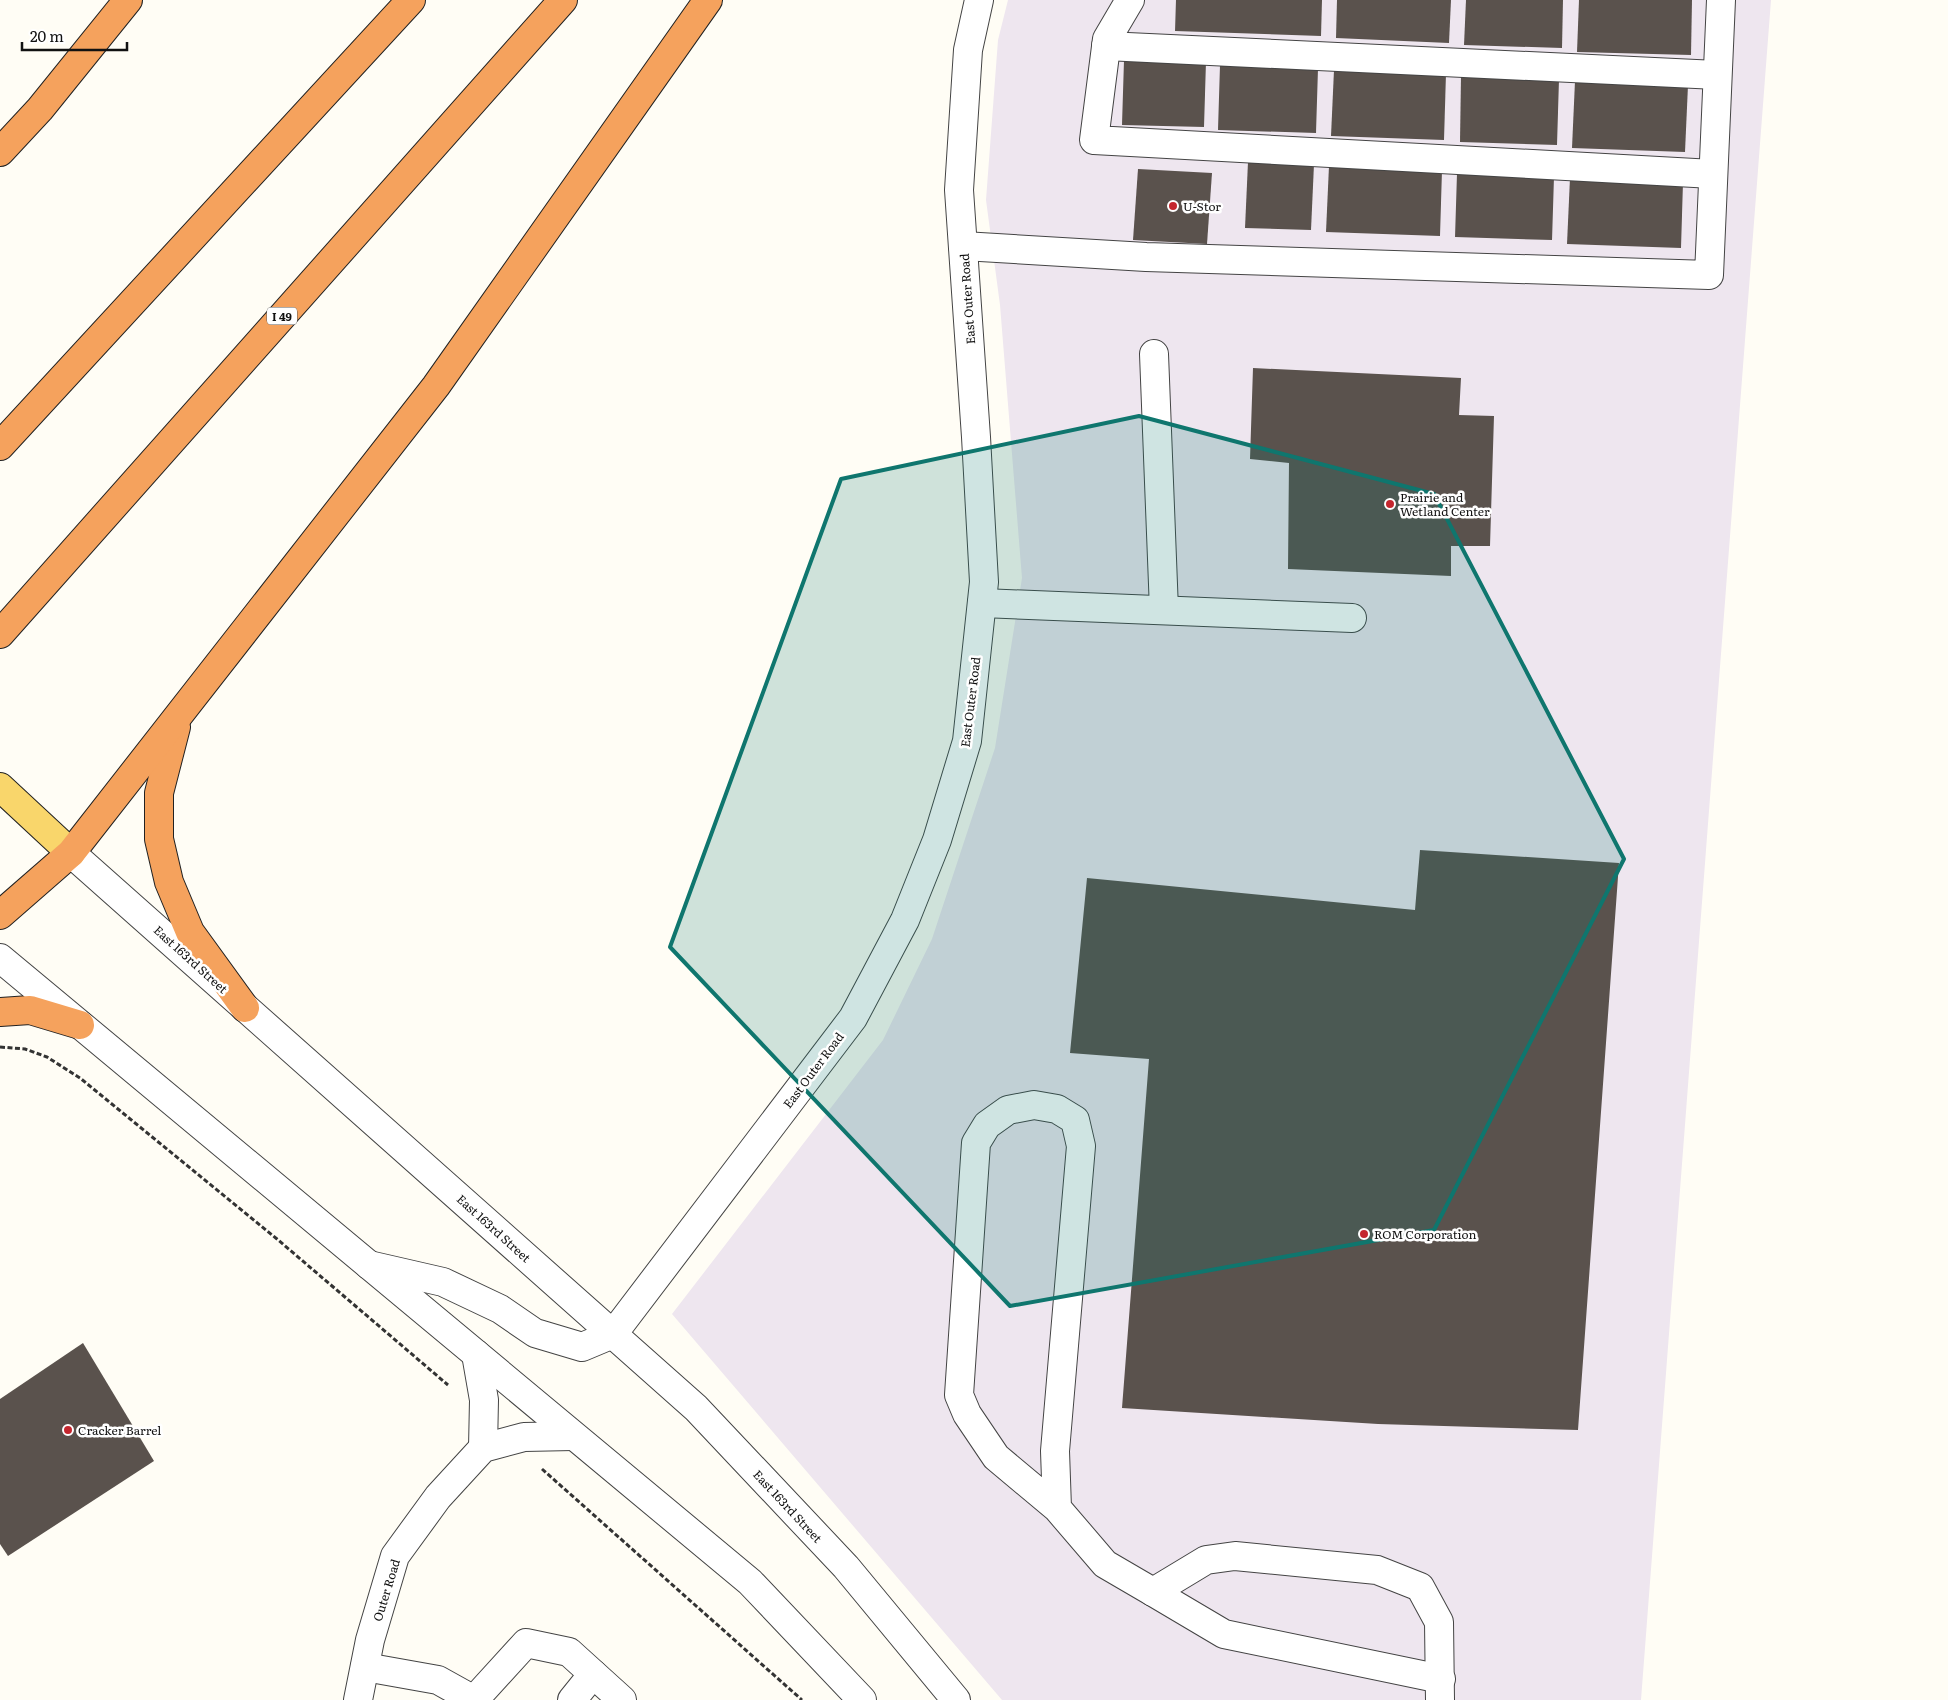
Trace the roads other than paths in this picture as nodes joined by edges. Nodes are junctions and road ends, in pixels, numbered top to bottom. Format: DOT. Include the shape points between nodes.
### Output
graph roads {
  1 [pos="128,0"];
  2 [pos="411,0"];
  3 [pos="563,0"];
  4 [pos="708,0"];
  5 [pos="979,0"];
  6 [pos="1130,0"];
  7 [pos="1721,0"];
  8 [pos="1106,46"];
  9 [pos="1718,75"];
  10 [pos="0,152"];
  11 [pos="1713,174"];
  12 [pos="963,246"];
  13 [pos="1154,354"];
  14 [pos="0,446"];
  15 [pos="982,602"];
  16 [pos="1164,610"];
  17 [pos="1352,618"];
  18 [pos="1,633"];
  19 [pos="179,715"];
  20 [pos="0,786"];
  21 [pos="71,853"];
  22 [pos="0,915"];
  23 [pos="0,958"];
  24 [pos="245,1008"];
  25 [pos="0,1012"];
  26 [pos="80,1024"];
  27 [pos="369,1265"];
  28 [pos="613,1334"];
  29 [pos="476,1354"];
  30 [pos="574,1436"];
  31 [pos="483,1448"];
  32 [pos="1057,1508"];
  33 [pos="1153,1592"];
  34 [pos="365,1667"];
  35 [pos="593,1674"];
  36 [pos="1441,1690"];
  37 [pos="358,1700"];
  38 [pos="475,1700"];
  39 [pos="572,1700"];
  40 [pos="622,1700"];
  41 [pos="862,1700"];
  42 [pos="956,1700"];
  1 -- 10 [label="highway" via="40,109"];
  2 -- 14 [label="highway"];
  3 -- 18 [label="highway, I 49"];
  4 -- 19 [label="highway" via="436,386"];
  5 -- 12 [label="street, East Outer Road" via="968,50 959,190"];
  6 -- 8 [label="street"];
  7 -- 9 [label="street"];
  8 -- 9 [label="street"];
  8 -- 11 [label="street" via="1094,140"];
  9 -- 11 [label="street"];
  11 -- 12 [label="street" via="1709,275 1146,258"];
  12 -- 15 [label="street, East Outer Road" via="982,543"];
  13 -- 16 [label="street"];
  15 -- 16 [label="street"];
  15 -- 28 [label="street, East Outer Road" via="967,741 937,840 905,920 854,1018"];
  16 -- 17 [label="street"];
  19 -- 21 [label="highway"];
  19 -- 24 [label="highway" via="159,793 160,844 169,882 190,932"];
  20 -- 21 [label="main road, East 163rd Street"];
  21 -- 22 [label="highway"];
  21 -- 24 [label="street, East 163rd Street"];
  23 -- 26 [label="street"];
  24 -- 28 [label="street, East 163rd Street"];
  25 -- 26 [label="highway" via="30,1010"];
  26 -- 27 [label="street"];
  27 -- 28 [label="street" via="444,1282 500,1309 535,1333 582,1347"];
  27 -- 29 [label="street"];
  28 -- 42 [label="street, East 163rd Street" via="710,1422 846,1568"];
  29 -- 30 [label="street"];
  29 -- 31 [label="street" via="484,1400"];
  30 -- 31 [label="street" via="524,1437"];
  30 -- 41 [label="street" via="750,1582"];
  31 -- 34 [label="street, Outer Road" via="438,1497 395,1556"];
  32 -- 32 [label="street" via="1055,1451 1081,1146 1075,1120 1057,1109 1034,1105 1008,1110 987,1125 976,1143 959,1395 967,1414 996,1457"];
  32 -- 33 [label="street" via="1105,1564"];
  33 -- 36 [label="street" via="1224,1634"];
  33 -- 36 [label="street" via="1206,1560 1235,1556 1377,1570 1420,1587 1439,1622"];
  34 -- 37 [label="street, Outer Road"];
  34 -- 38 [label="street" via="438,1680"];
  35 -- 38 [label="street" via="569,1652 526,1643"];
  35 -- 39 [label="street"];
  35 -- 40 [label="street"];
}
